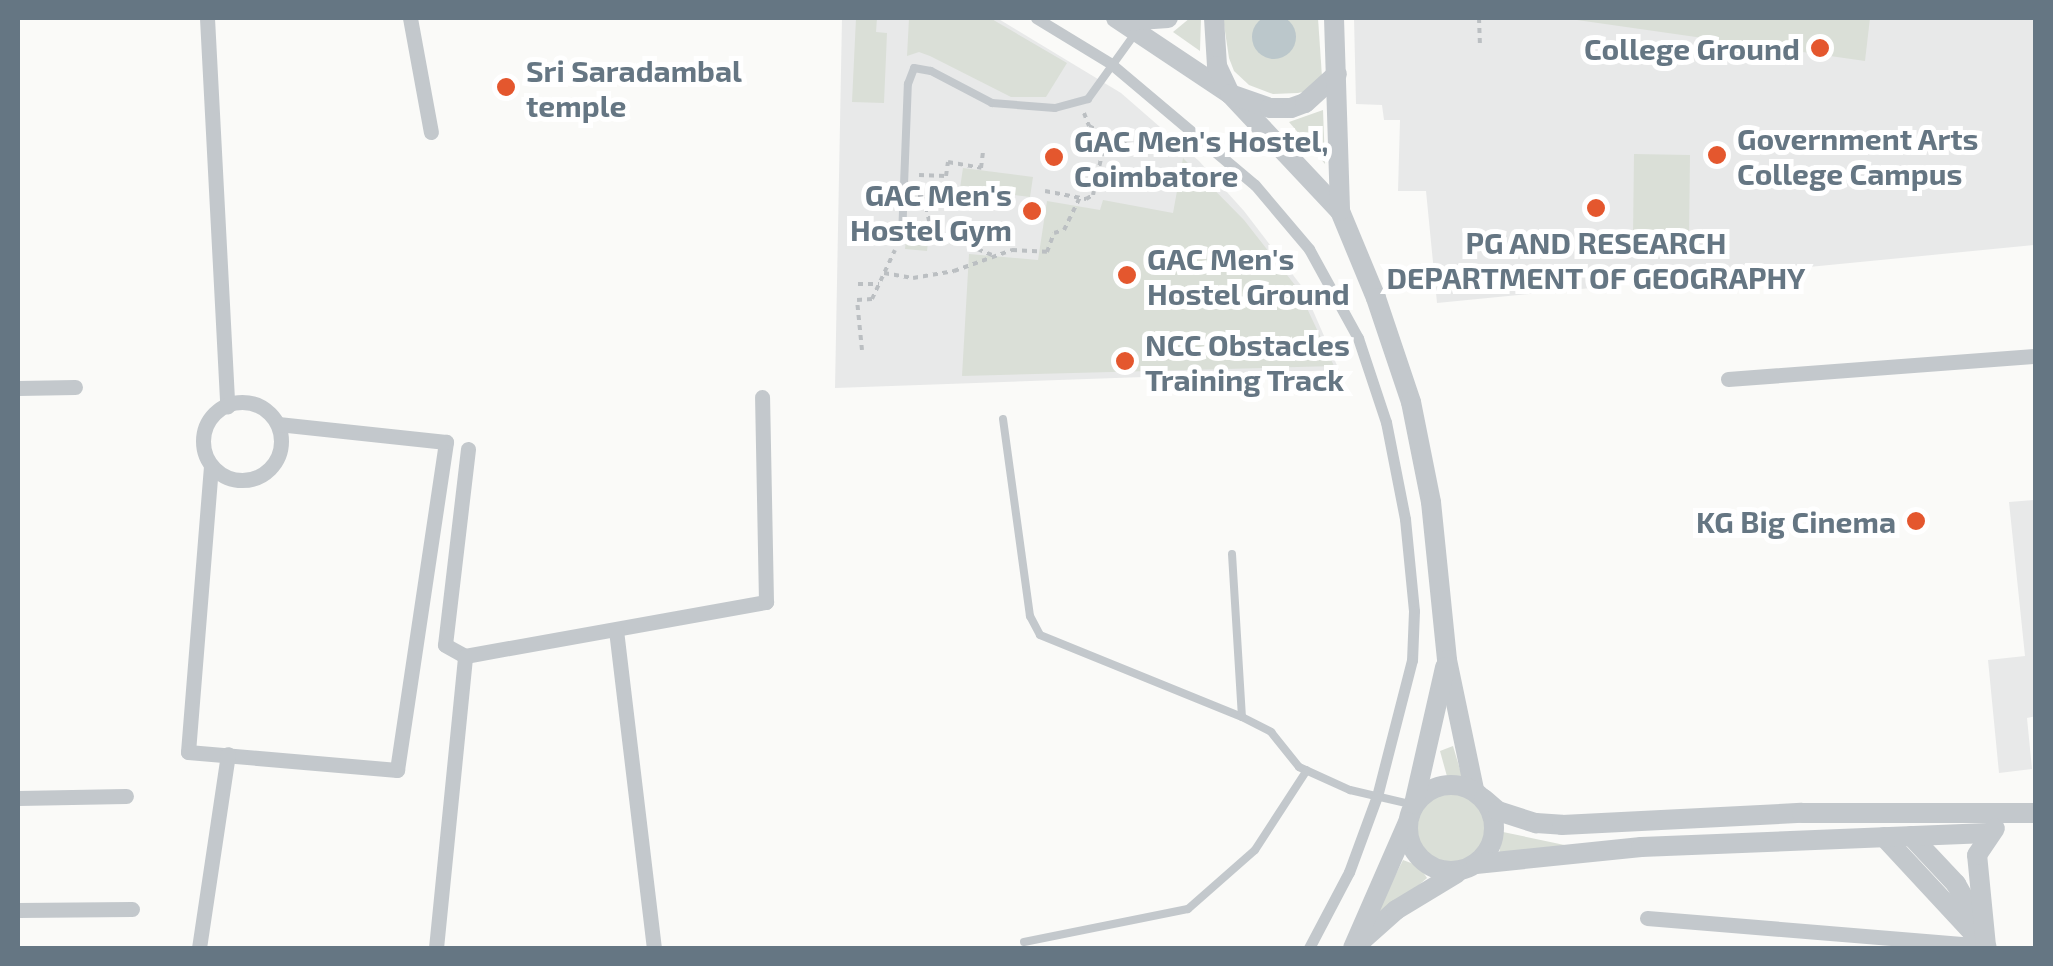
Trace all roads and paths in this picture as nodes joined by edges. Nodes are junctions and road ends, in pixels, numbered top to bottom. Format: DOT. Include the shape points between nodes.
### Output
graph roads {
  1 [pos="208,18"];
  2 [pos="410,18"];
  3 [pos="1036,18"];
  4 [pos="1168,18"];
  5 [pos="1214,18"];
  6 [pos="1334,18"];
  7 [pos="1479,18"];
  8 [pos="1125,23"];
  9 [pos="1480,43"];
  10 [pos="1110,63"];
  11 [pos="1336,74"];
  12 [pos="1230,94"];
  13 [pos="1088,98"];
  14 [pos="1098,130"];
  15 [pos="431,132"];
  16 [pos="1131,147"];
  17 [pos="983,152"];
  18 [pos="904,174"];
  19 [pos="1046,191"];
  20 [pos="924,197"];
  21 [pos="1080,197"];
  22 [pos="1340,211"];
  23 [pos="965,231"];
  24 [pos="946,236"];
  25 [pos="902,237"];
  26 [pos="995,256"];
  27 [pos="884,274"];
  28 [pos="858,284"];
  29 [pos="879,284"];
  30 [pos="862,350"];
  31 [pos="2036,356"];
  32 [pos="1728,380"];
  33 [pos="76,387"];
  34 [pos="18,388"];
  35 [pos="762,397"];
  36 [pos="227,406"];
  37 [pos="1003,419"];
  38 [pos="278,424"];
  39 [pos="468,449"];
  40 [pos="211,466"];
  41 [pos="1232,554"];
  42 [pos="616,630"];
  43 [pos="465,656"];
  44 [pos="1447,660"];
  45 [pos="1242,716"];
  46 [pos="228,754"];
  47 [pos="1307,770"];
  48 [pos="1479,794"];
  49 [pos="126,796"];
  50 [pos="1376,796"];
  51 [pos="18,798"];
  52 [pos="1411,813"];
  53 [pos="2036,813"];
  54 [pos="2014,816"];
  55 [pos="1988,833"];
  56 [pos="1911,836"];
  57 [pos="1884,837"];
  58 [pos="1469,868"];
  59 [pos="18,910"];
  60 [pos="132,910"];
  61 [pos="1647,918"];
  62 [pos="1024,942"];
  63 [pos="1986,947"];
  64 [pos="199,948"];
  65 [pos="436,948"];
  66 [pos="654,948"];
  67 [pos="1309,948"];
  68 [pos="1354,948"];
  1 -- 36 [label="street"];
  2 -- 15 [label="street"];
  3 -- 10 [label="street"];
  4 -- 8 [label="street"];
  5 -- 12 [label="street" via="1217,66"];
  6 -- 11 [label="street"];
  7 -- 9 [label="path"];
  8 -- 10 [label="lane"];
  8 -- 12 [label="street"];
  10 -- 13 [label="lane"];
  10 -- 50 [label="street" via="1255,185 1309,250 1358,338 1386,422 1414,611 1407,689"];
  11 -- 12 [label="street" via="1291,108"];
  11 -- 22 [label="street"];
  12 -- 22 [label="street"];
  13 -- 14 [label="path" via="1086,121"];
  13 -- 18 [label="lane" via="1055,108 992,104 914,68"];
  14 -- 16 [label="path"];
  14 -- 21 [label="path" via="1104,150 1094,195"];
  17 -- 18 [label="path" via="981,168 948,162 946,176"];
  18 -- 25 [label="lane"];
  19 -- 21 [label="path"];
  20 -- 24 [label="path" via="931,230"];
  21 -- 26 [label="path" via="1047,252"];
  22 -- 44 [label="street" via="1411,402 1431,502"];
  23 -- 24 [label="path" via="964,238"];
  24 -- 26 [label="path"];
  25 -- 27 [label="path"];
  26 -- 27 [label="path" via="913,278"];
  27 -- 29 [label="path"];
  28 -- 29 [label="path"];
  29 -- 30 [label="path" via="872,299 857,300"];
  31 -- 32 [label="street"];
  33 -- 34 [label="street"];
  35 -- 42 [label="street" via="766,602"];
  36 -- 38 [label="street" via="255,403"];
  36 -- 40 [label="street" via="204,431"];
  37 -- 45 [label="lane" via="1030,616 1040,635"];
  38 -- 40 [label="street" via="278,458 260,477 234,480"];
  38 -- 46 [label="street" via="446,442 397,770"];
  39 -- 43 [label="street" via="445,645"];
  40 -- 46 [label="street" via="188,752"];
  41 -- 45 [label="lane"];
  42 -- 43 [label="street"];
  42 -- 66 [label="street"];
  43 -- 65 [label="street"];
  44 -- 48 [label="street"];
  44 -- 52 [label="street"];
  45 -- 47 [label="lane" via="1271,732"];
  46 -- 64 [label="street"];
  47 -- 50 [label="lane"];
  47 -- 62 [label="lane" via="1255,850 1188,908"];
  48 -- 52 [label="street" via="1435,788"];
  48 -- 54 [label="street" via="1498,811 1536,824 1802,812 1984,810"];
  48 -- 58 [label="street" via="1495,833 1485,856"];
  49 -- 51 [label="street"];
  50 -- 52 [label="lane"];
  50 -- 67 [label="street" via="1349,872"];
  52 -- 58 [label="street" via="1408,834 1418,856 1438,870"];
  52 -- 68 [label="street"];
  53 -- 54 [label="street"];
  54 -- 55 [label="street"];
  55 -- 56 [label="street"];
  55 -- 63 [label="street" via="1977,855"];
  56 -- 57 [label="street"];
  56 -- 63 [label="street" via="1956,884"];
  57 -- 58 [label="street" via="1640,847"];
  57 -- 63 [label="street"];
  58 -- 68 [label="street" via="1432,884"];
  59 -- 60 [label="street"];
  61 -- 63 [label="street"];
}
